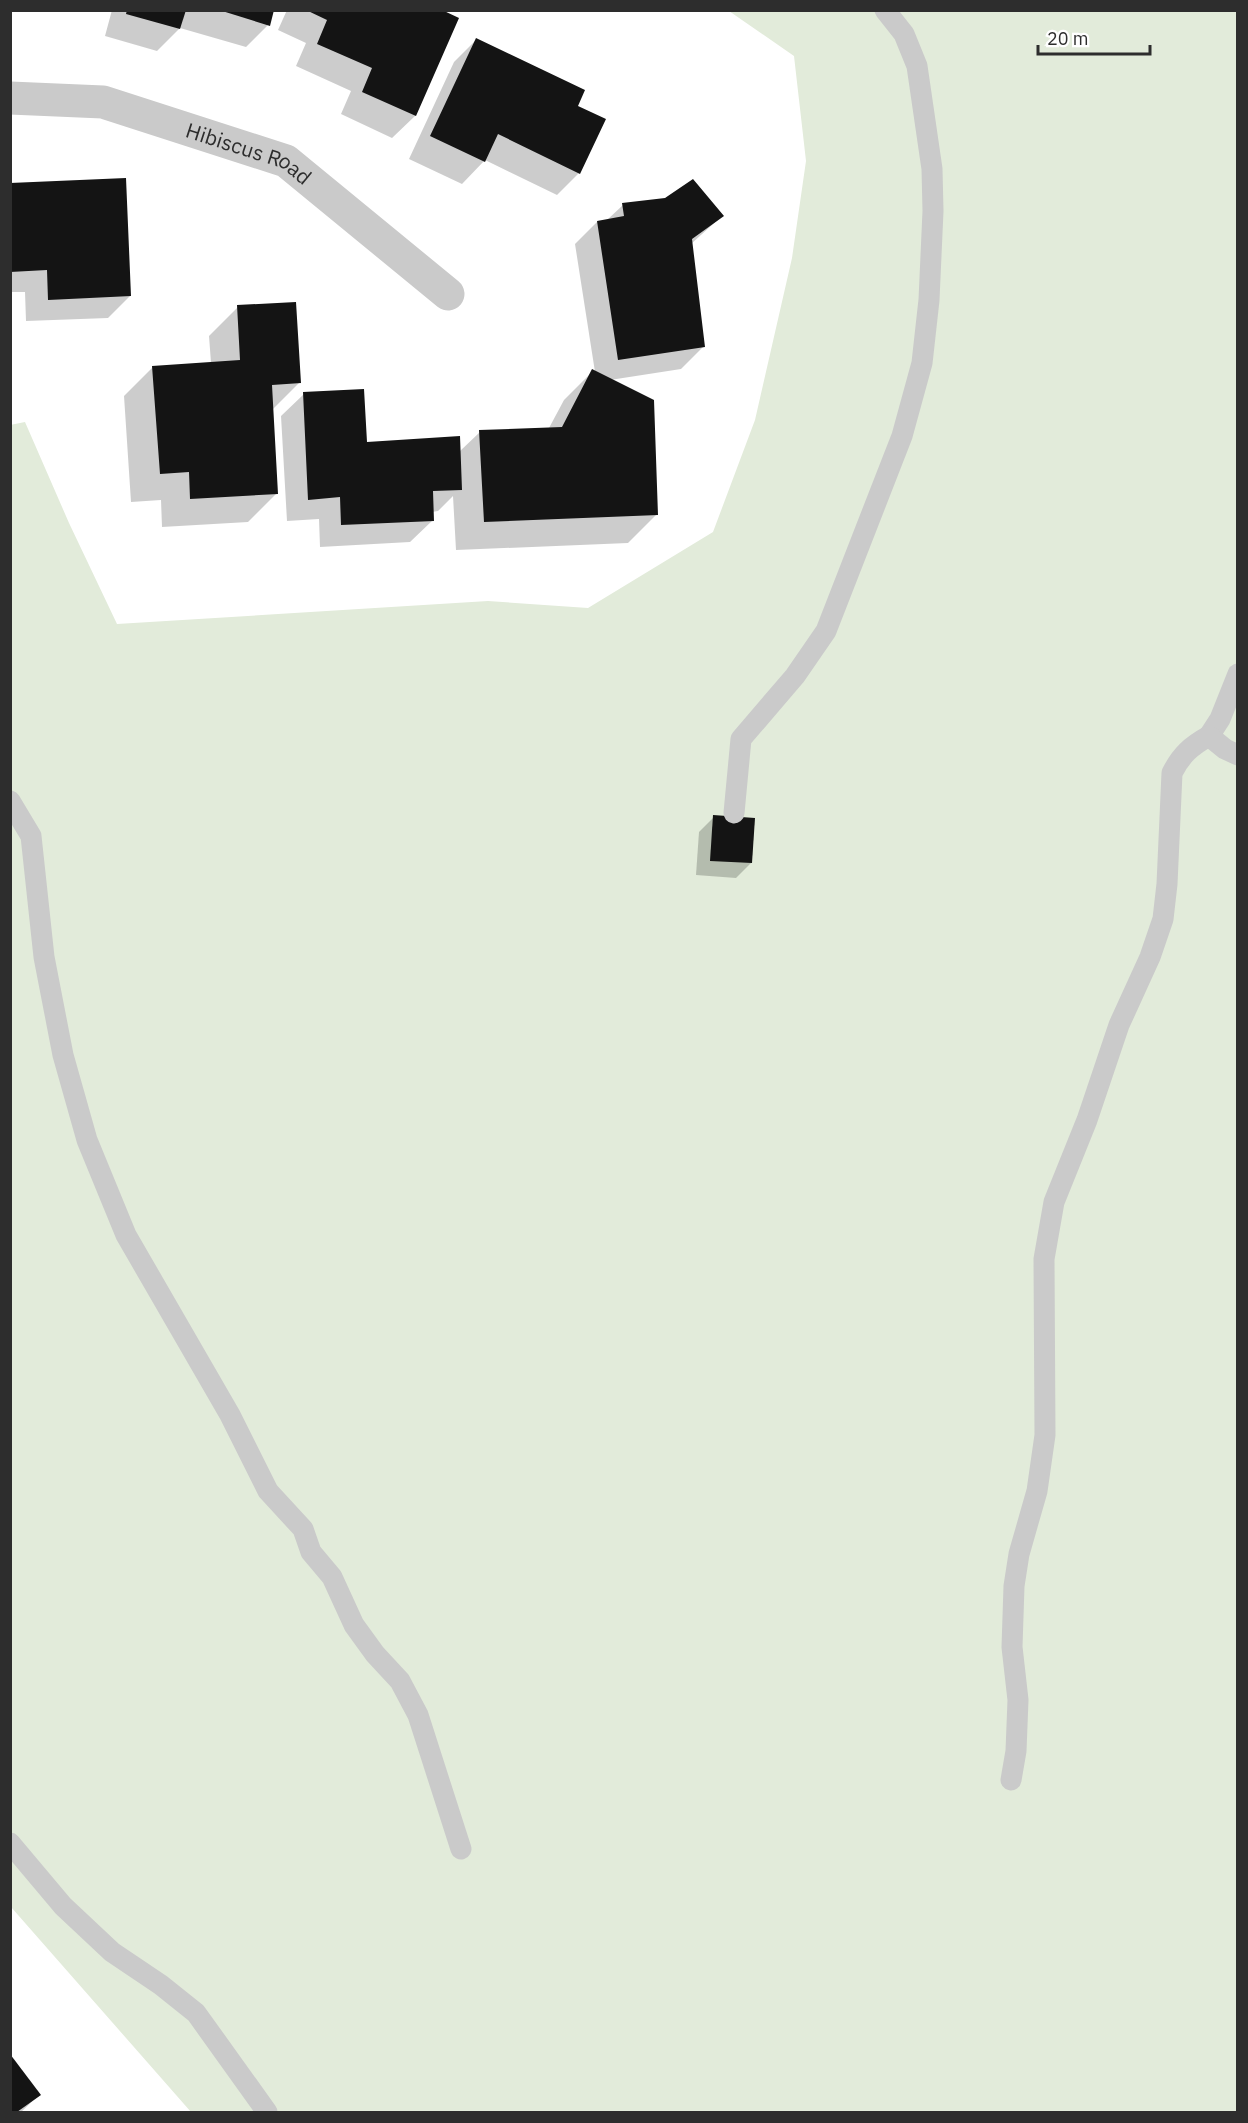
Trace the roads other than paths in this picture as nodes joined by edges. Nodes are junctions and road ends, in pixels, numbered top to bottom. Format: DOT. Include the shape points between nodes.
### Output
graph roads {
  1 [pos="885,10"];
  2 [pos="10,98"];
  3 [pos="448,294"];
  4 [pos="1238,674"];
  5 [pos="1209,736"];
  6 [pos="1238,755"];
  7 [pos="10,801"];
  8 [pos="734,813"];
  9 [pos="1011,1780"];
  10 [pos="10,1843"];
  11 [pos="461,1849"];
  12 [pos="267,2112"];
  1 -- 8 [label="lane" via="904,34 917,66 932,168 930,288 922,363 902,436 826,631 795,676 741,739"];
  2 -- 3 [label="street, Hibiscus Road" via="104,102 286,161"];
  4 -- 5 [label="lane"];
  5 -- 6 [label="lane"];
  5 -- 9 [label="lane" via="1189,747 1172,773 1163,919 1054,1202 1044,1259 1045,1435 1037,1491 1014,1586 1012,1647 1018,1700"];
  7 -- 11 [label="lane" via="31,836 44,957 63,1055 87,1140 126,1235 230,1415 268,1491 303,1529 311,1552 332,1577 354,1625 400,1681 418,1715"];
  10 -- 12 [label="lane" via="63,1906 112,1952 196,2013"];
}
